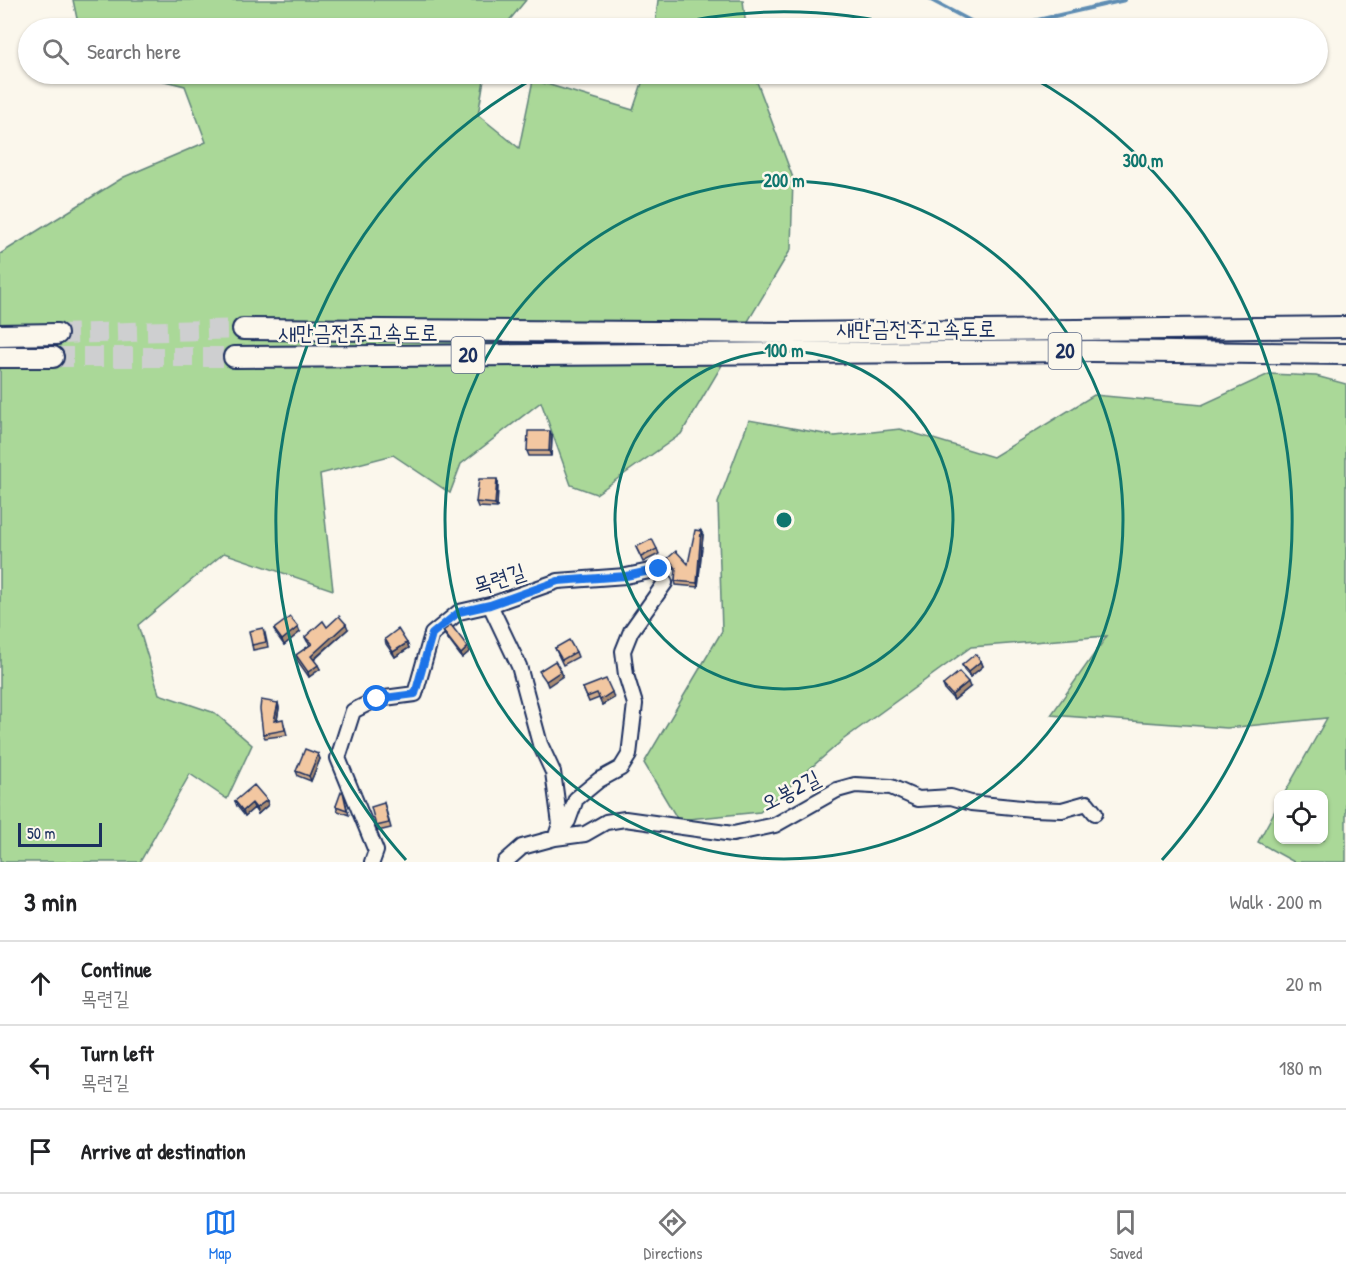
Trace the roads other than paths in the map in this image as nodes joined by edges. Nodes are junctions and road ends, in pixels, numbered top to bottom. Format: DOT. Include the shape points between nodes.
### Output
graph roads {
  1 [pos="1346,327"];
  2 [pos="243,329"];
  3 [pos="57,334"];
  4 [pos="0,335"];
  5 [pos="1346,354"];
  6 [pos="1296,355"];
  7 [pos="0,357"];
  8 [pos="53,357"];
  9 [pos="234,357"];
  10 [pos="1346,363"];
  11 [pos="490,605"];
  12 [pos="1095,813"];
  13 [pos="555,838"];
  14 [pos="372,862"];
  15 [pos="505,862"];
  1 -- 2 [label="highway, 새만금전주고속도로 / 20" via="791,333"];
  3 -- 4 [label="highway"];
  5 -- 6 [label="highway, 새만금전주고속도로 / 20"];
  6 -- 9 [label="highway, 새만금전주고속도로 / 20" via="1092,351"];
  6 -- 10 [label="highway"];
  7 -- 8 [label="highway"];
  11 -- 13 [label="street" via="519,666 540,744 553,772 560,824"];
  11 -- 13 [label="street, 목련길" via="558,581 626,576 659,569 665,583 631,631 623,651 635,704 629,755 621,768 576,799 568,821"];
  11 -- 14 [label="street, 목련길" via="459,612 432,634 415,694 377,699 352,711 338,758 376,850"];
  12 -- 13 [label="street, 오봉2길" via="1087,803 1062,810 1032,808 971,803 951,797 918,799 891,787 855,785 837,790 775,825 734,834 625,819 606,822 585,834"];
  13 -- 15 [label="street, 오봉2길" via="522,847"];
}
